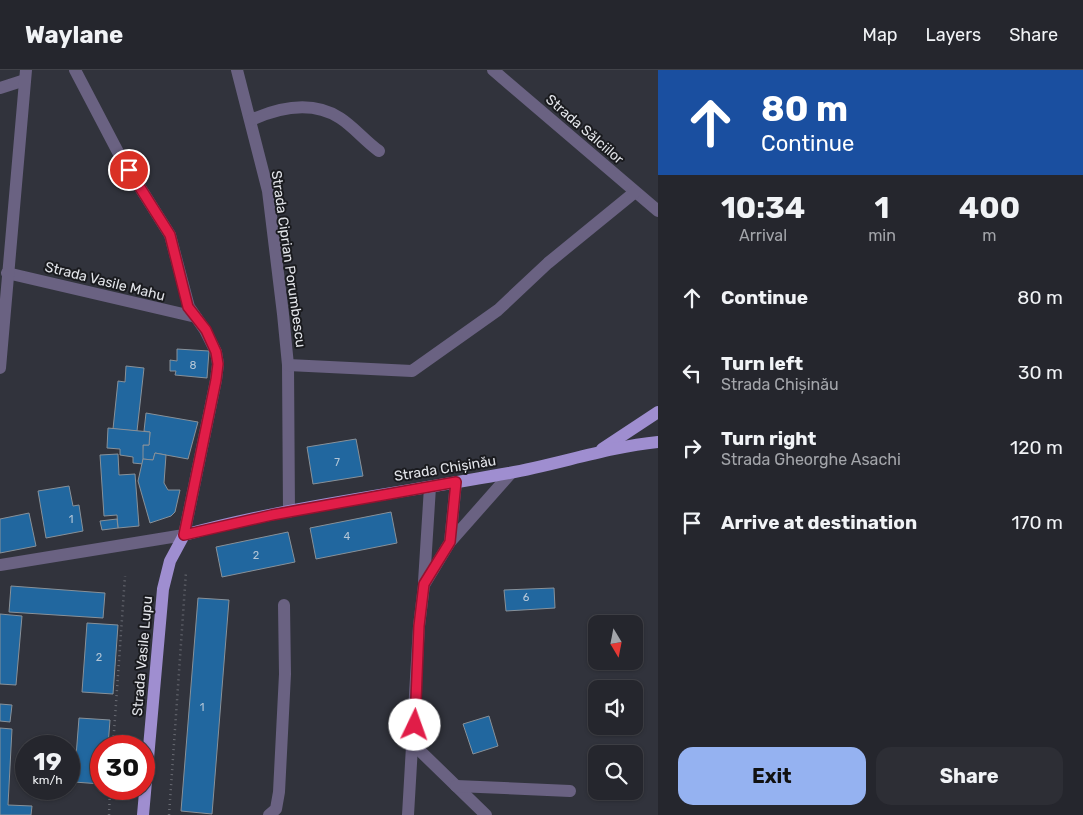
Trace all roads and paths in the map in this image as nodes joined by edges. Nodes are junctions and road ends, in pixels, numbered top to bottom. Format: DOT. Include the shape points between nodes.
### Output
graph roads {
  1 [pos="75,70"];
  2 [pos="237,70"];
  3 [pos="493,70"];
  4 [pos="25,75"];
  5 [pos="0,88"];
  6 [pos="251,120"];
  7 [pos="379,151"];
  8 [pos="635,192"];
  9 [pos="658,210"];
  10 [pos="5,281"];
  11 [pos="196,317"];
  12 [pos="288,364"];
  13 [pos="0,368"];
  14 [pos="658,412"];
  15 [pos="658,442"];
  16 [pos="591,455"];
  17 [pos="511,473"];
  18 [pos="456,482"];
  19 [pos="430,487"];
  20 [pos="289,512"];
  21 [pos="184,535"];
  22 [pos="450,542"];
  23 [pos="0,565"];
  24 [pos="186,572"];
  25 [pos="125,576"];
  26 [pos="424,584"];
  27 [pos="284,605"];
  28 [pos="114,735"];
  29 [pos="414,745"];
  30 [pos="456,786"];
  31 [pos="570,791"];
  32 [pos="109,800"];
  33 [pos="108,815"];
  34 [pos="143,815"];
  35 [pos="168,815"];
  36 [pos="269,815"];
  37 [pos="408,815"];
  38 [pos="486,815"];
  1 -- 11 [label="street" via="119,154 170,235 188,307"];
  2 -- 6 [label="street, Strada Ciprian Porumbescu"];
  3 -- 8 [label="street, Strada Sălciilor"];
  4 -- 5 [label="street"];
  4 -- 10 [label="street"];
  6 -- 7 [label="street" via="272,111 316,107 341,118"];
  6 -- 12 [label="street, Strada Ciprian Porumbescu" via="268,191"];
  8 -- 9 [label="street, Strada Sălciilor"];
  8 -- 12 [label="street, Strada Ciprian Porumbescu" via="548,263 498,310 412,371"];
  10 -- 11 [label="street, Strada Vasile Mahu"];
  10 -- 13 [label="street"];
  11 -- 21 [label="street" via="212,340 218,364"];
  12 -- 20 [label="street, Strada Ciprian Porumbescu"];
  14 -- 16 [label="main road"];
  15 -- 16 [label="main road, Strada Chișinău"];
  16 -- 17 [label="main road, Strada Chișinău"];
  17 -- 18 [label="main road, Strada Chișinău"];
  17 -- 22 [label="street"];
  18 -- 19 [label="main road, Strada Chișinău"];
  18 -- 22 [label="street"];
  19 -- 20 [label="main road, Strada Chișinău"];
  19 -- 26 [label="street"];
  20 -- 21 [label="main road, Strada Chișinău"];
  21 -- 23 [label="street, Strada Chișinău"];
  21 -- 34 [label="main road, Strada Vasile Lupu" via="170,561 163,589"];
  22 -- 26 [label="street"];
  24 -- 35 [label="path"];
  25 -- 28 [label="path"];
  26 -- 29 [label="street"];
  27 -- 36 [label="street" via="280,792 276,810"];
  29 -- 30 [label="street"];
  29 -- 37 [label="street"];
  30 -- 31 [label="street"];
  30 -- 38 [label="street"];
  32 -- 33 [label="path"];
}
